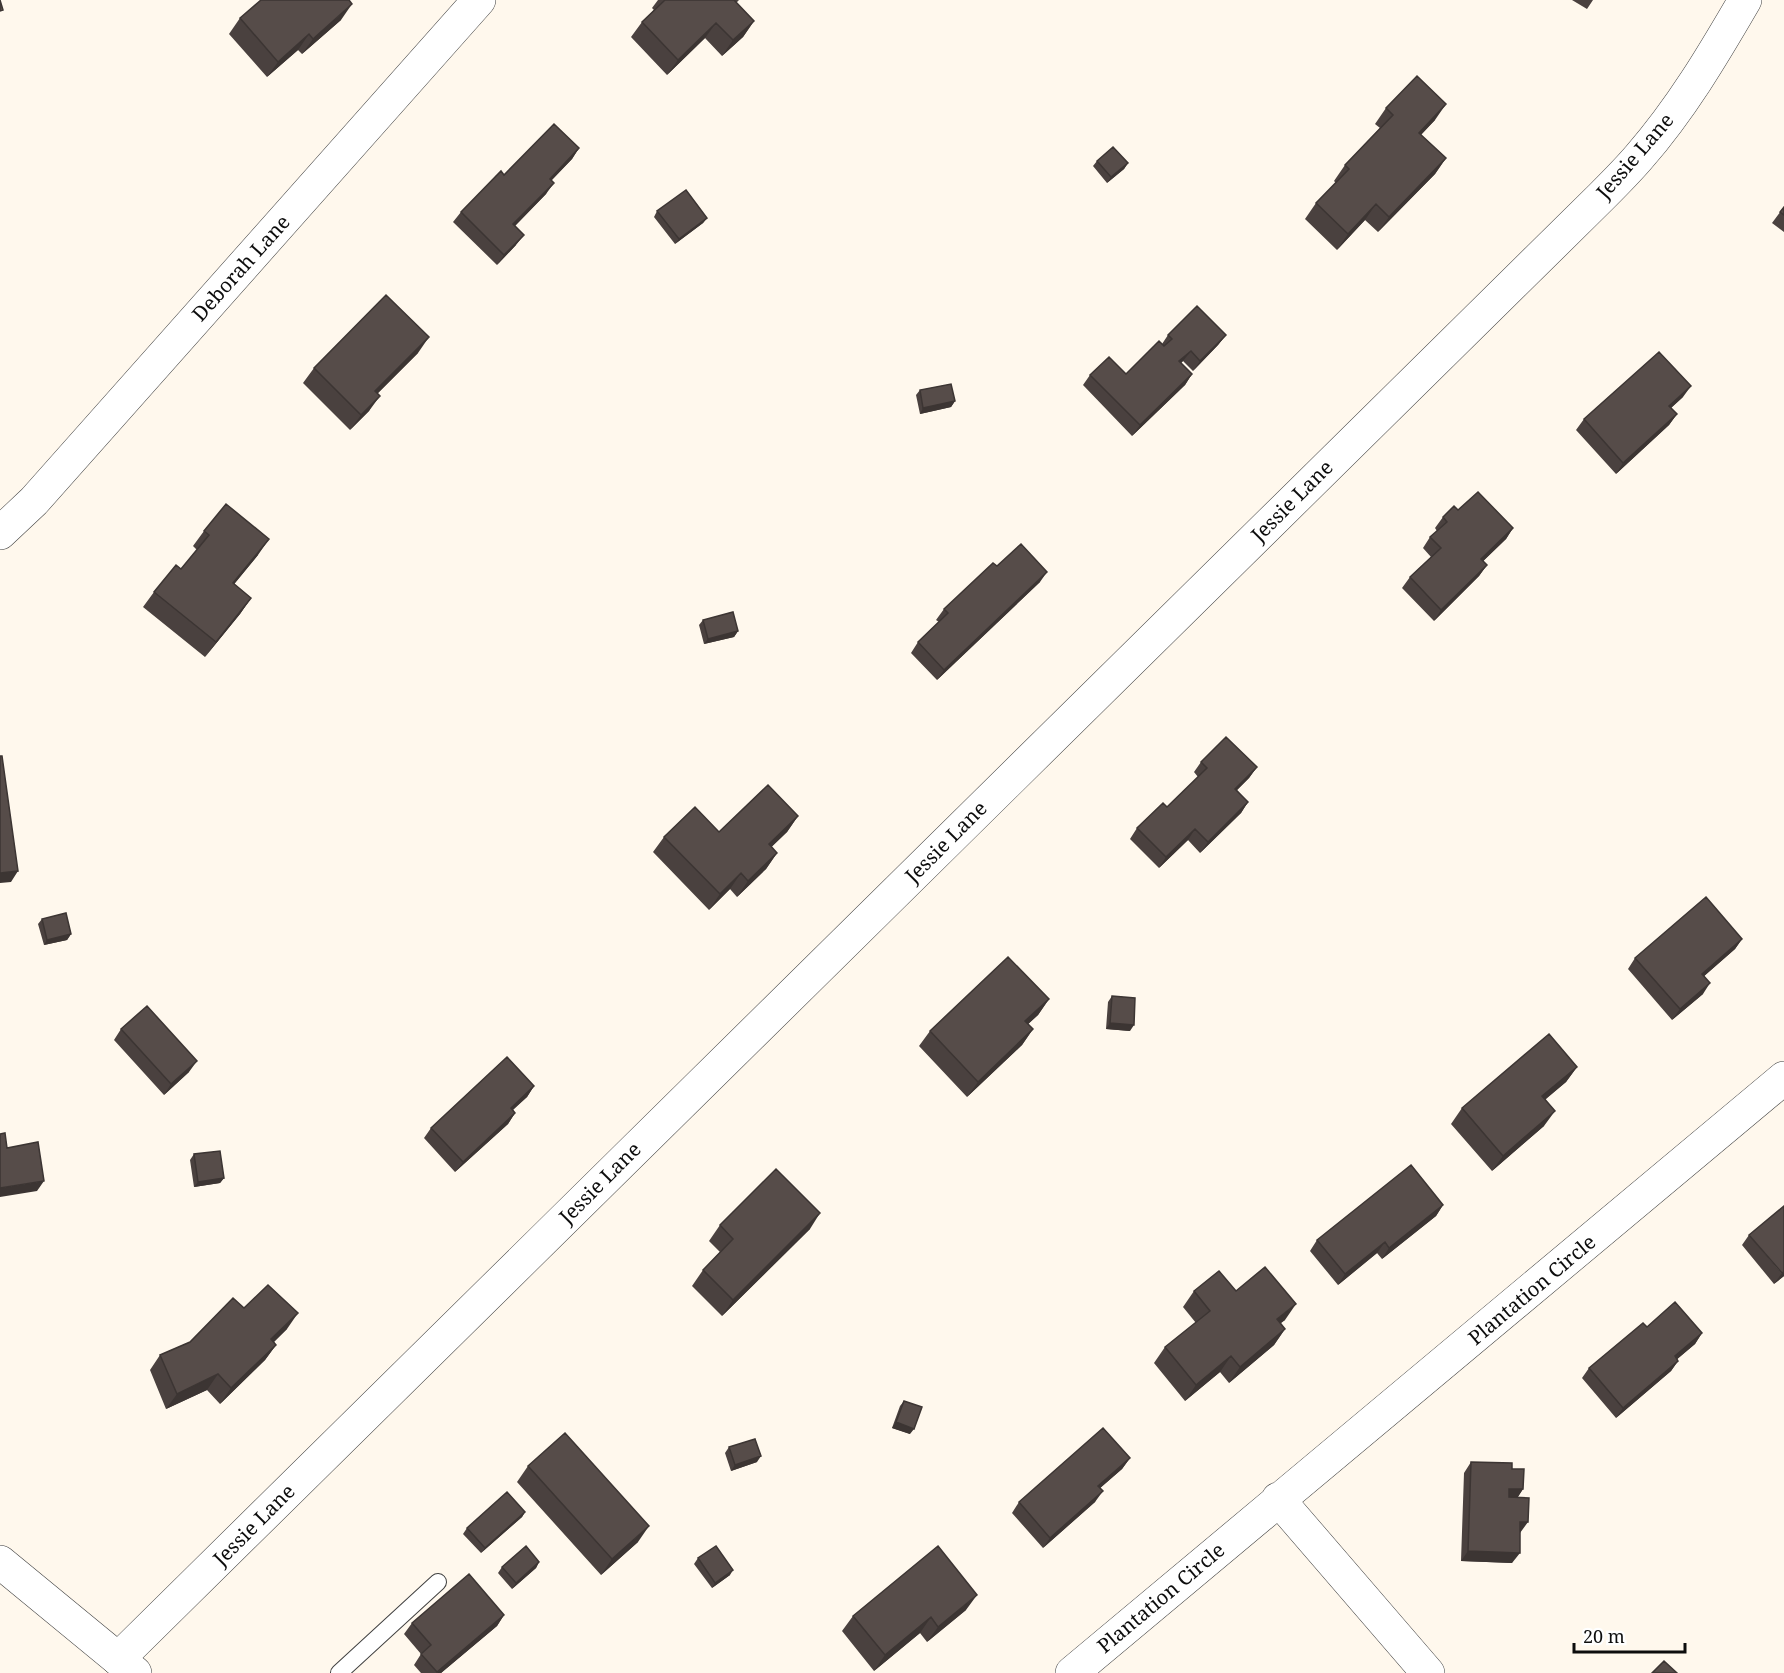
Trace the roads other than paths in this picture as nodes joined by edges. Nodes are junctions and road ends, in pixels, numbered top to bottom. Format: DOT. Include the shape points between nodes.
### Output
graph roads {
  1 [pos="479,0"];
  2 [pos="1744,0"];
  3 [pos="0,533"];
  4 [pos="1784,1078"];
  5 [pos="1278,1499"];
  6 [pos="0,1562"];
  7 [pos="438,1582"];
  8 [pos="126,1666"];
  9 [pos="339,1673"];
  10 [pos="1071,1673"];
  11 [pos="1428,1673"];
  1 -- 3 [label="street, Deborah Lane" via="34,501"];
  2 -- 8 [label="street, Jessie Lane" via="1714,55 1678,107 1601,197"];
  4 -- 5 [label="street, Plantation Circle"];
  5 -- 10 [label="street, Plantation Circle"];
  5 -- 11 [label="street"];
  6 -- 8 [label="street"];
  7 -- 9 [label="lane"];
}
